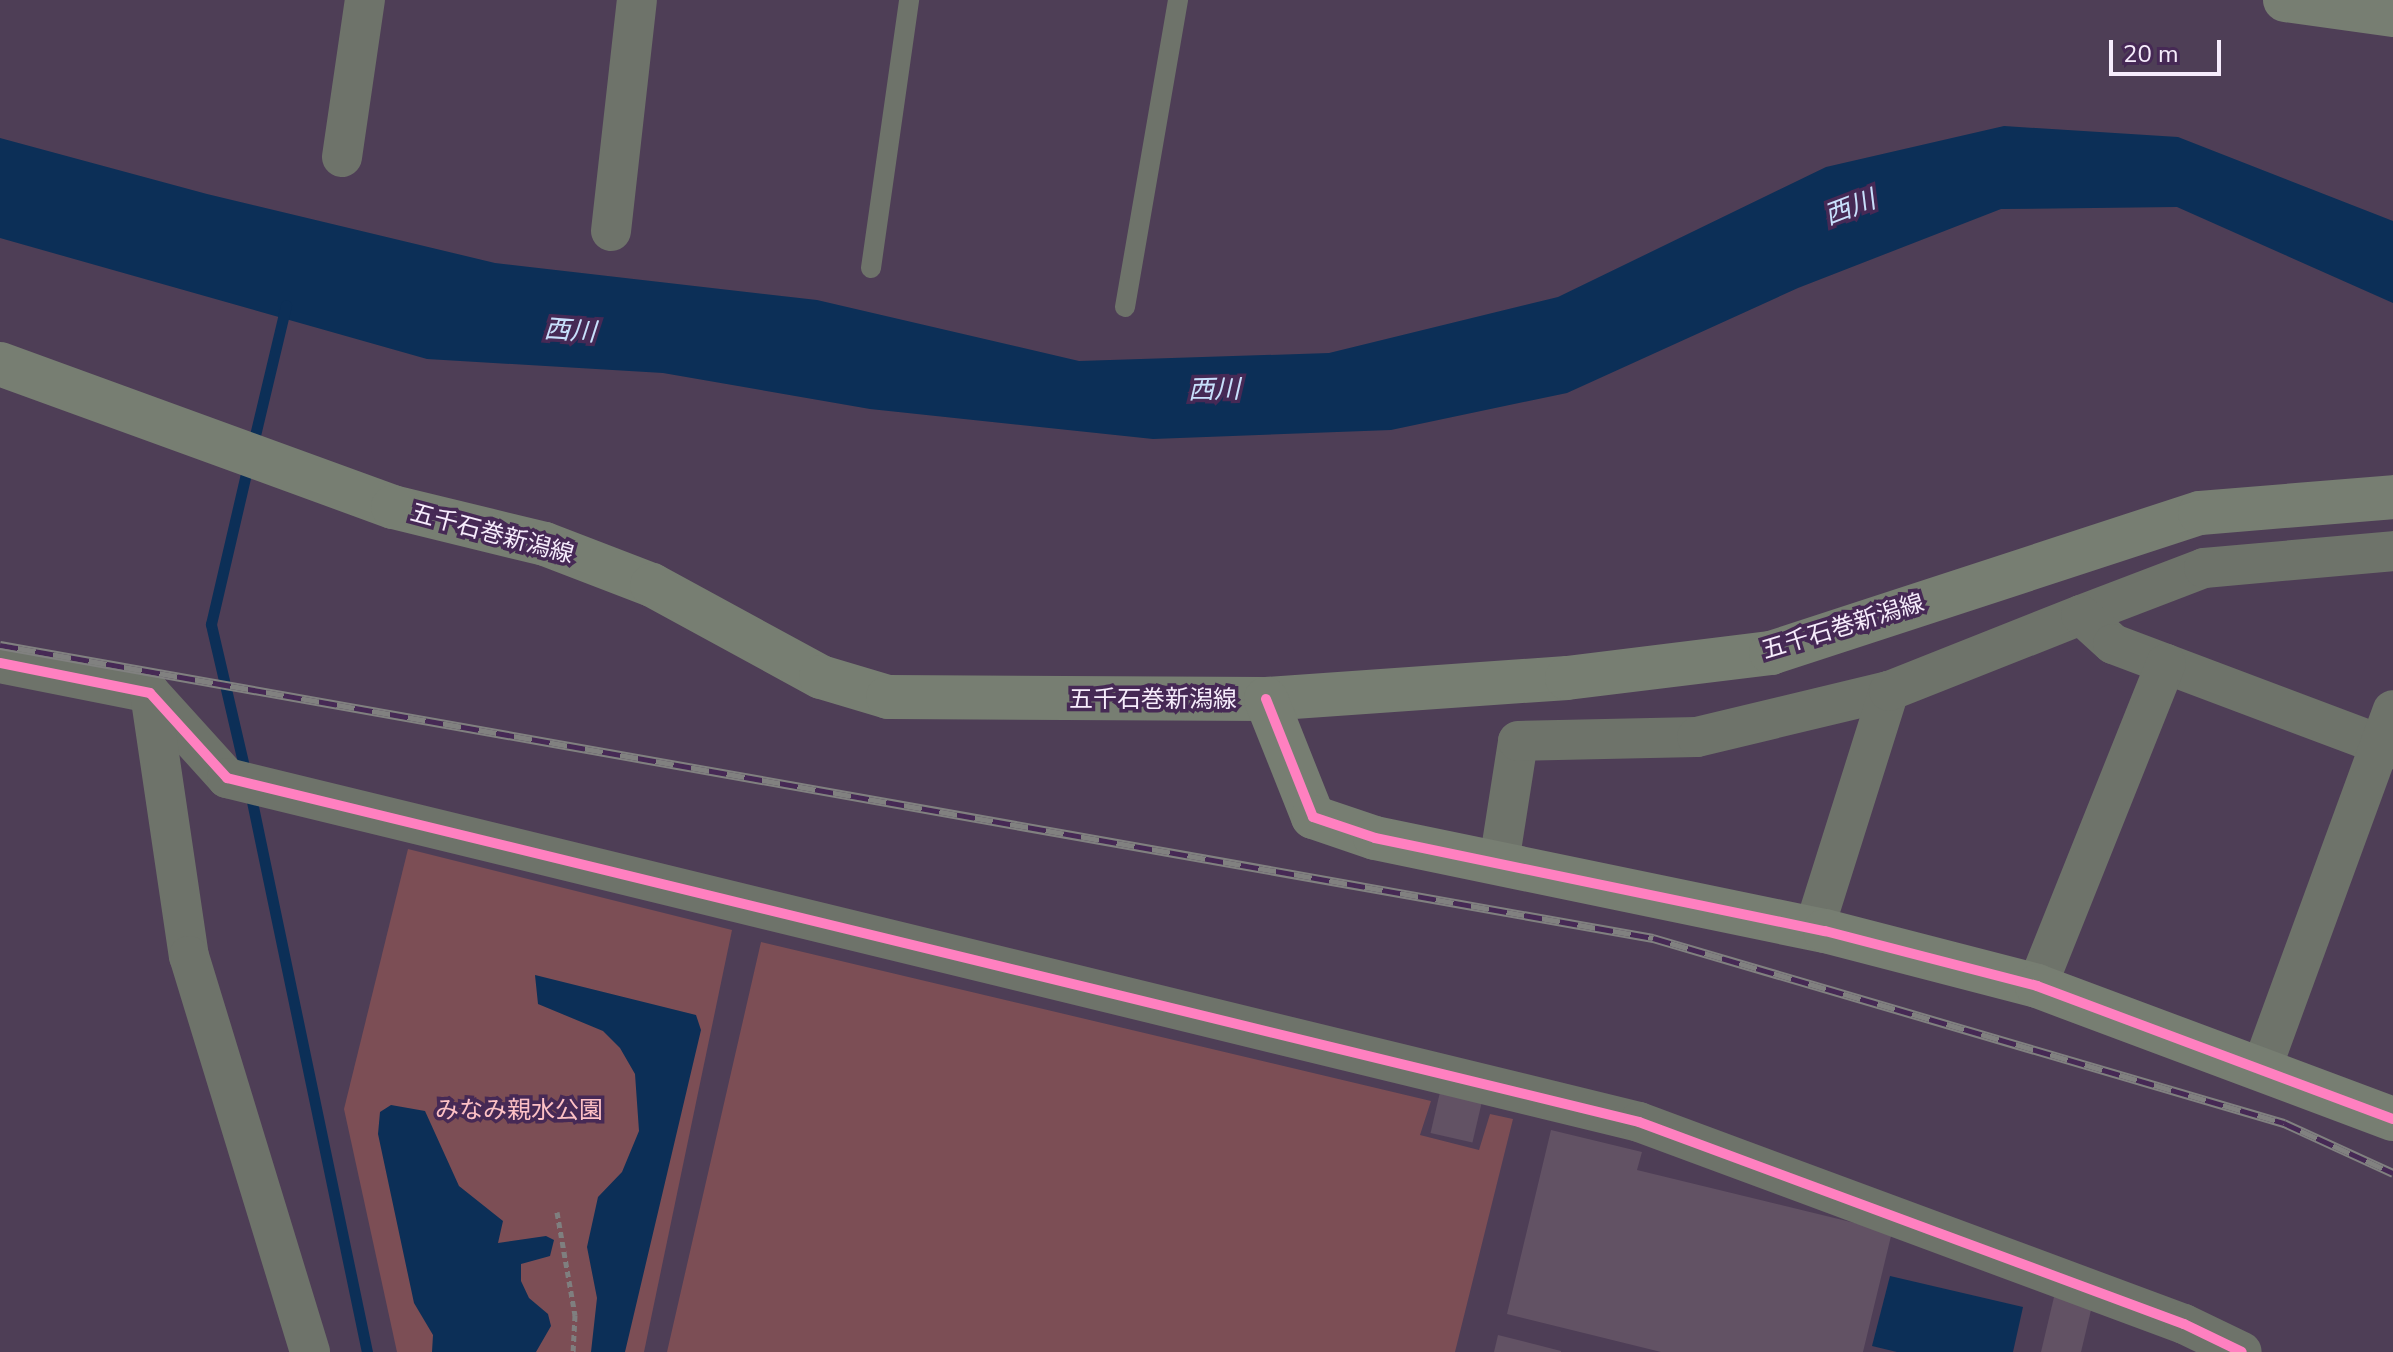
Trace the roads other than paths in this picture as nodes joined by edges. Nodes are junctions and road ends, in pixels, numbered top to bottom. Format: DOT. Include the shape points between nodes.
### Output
graph roads {
  1 [pos="365,0"];
  2 [pos="637,0"];
  3 [pos="909,0"];
  4 [pos="1178,0"];
  5 [pos="2285,0"];
  6 [pos="2393,15"];
  7 [pos="342,157"];
  8 [pos="611,231"];
  9 [pos="871,268"];
  10 [pos="1125,307"];
  11 [pos="0,364"];
  12 [pos="2393,497"];
  13 [pos="2393,551"];
  14 [pos="2081,615"];
  15 [pos="0,663"];
  16 [pos="2166,664"];
  17 [pos="1889,691"];
  18 [pos="150,693"];
  19 [pos="1266,699"];
  20 [pos="2389,734"];
  21 [pos="1499,863"];
  22 [pos="1814,929"];
  23 [pos="2037,986"];
  24 [pos="2261,1070"];
  25 [pos="2393,1119"];
  26 [pos="2177,1338"];
  27 [pos="310,1352"];
  28 [pos="2242,1352"];
  1 -- 7 [label="street"];
  2 -- 8 [label="street"];
  3 -- 9 [label="lane"];
  4 -- 10 [label="lane"];
  5 -- 6 [label="main road"];
  11 -- 19 [label="main road, 五千石巻新潟線" via="393,507 545,544 652,585 821,677 888,697"];
  12 -- 19 [label="main road, 五千石巻新潟線" via="2200,513 1771,653 1567,678"];
  13 -- 14 [label="street" via="2204,568"];
  14 -- 16 [label="street" via="2113,644"];
  14 -- 17 [label="street"];
  15 -- 18 [label="street"];
  16 -- 20 [label="street"];
  16 -- 23 [label="street"];
  17 -- 21 [label="street" via="1697,737 1518,741"];
  17 -- 22 [label="street"];
  18 -- 26 [label="street" via="227,778 1639,1122"];
  18 -- 27 [label="street" via="189,956"];
  19 -- 21 [label="main road" via="1313,817 1375,838"];
  20 -- 24 [label="street"];
  21 -- 22 [label="main road"];
  22 -- 23 [label="main road"];
  23 -- 24 [label="main road"];
  24 -- 25 [label="main road"];
  26 -- 28 [label="street"];
}
